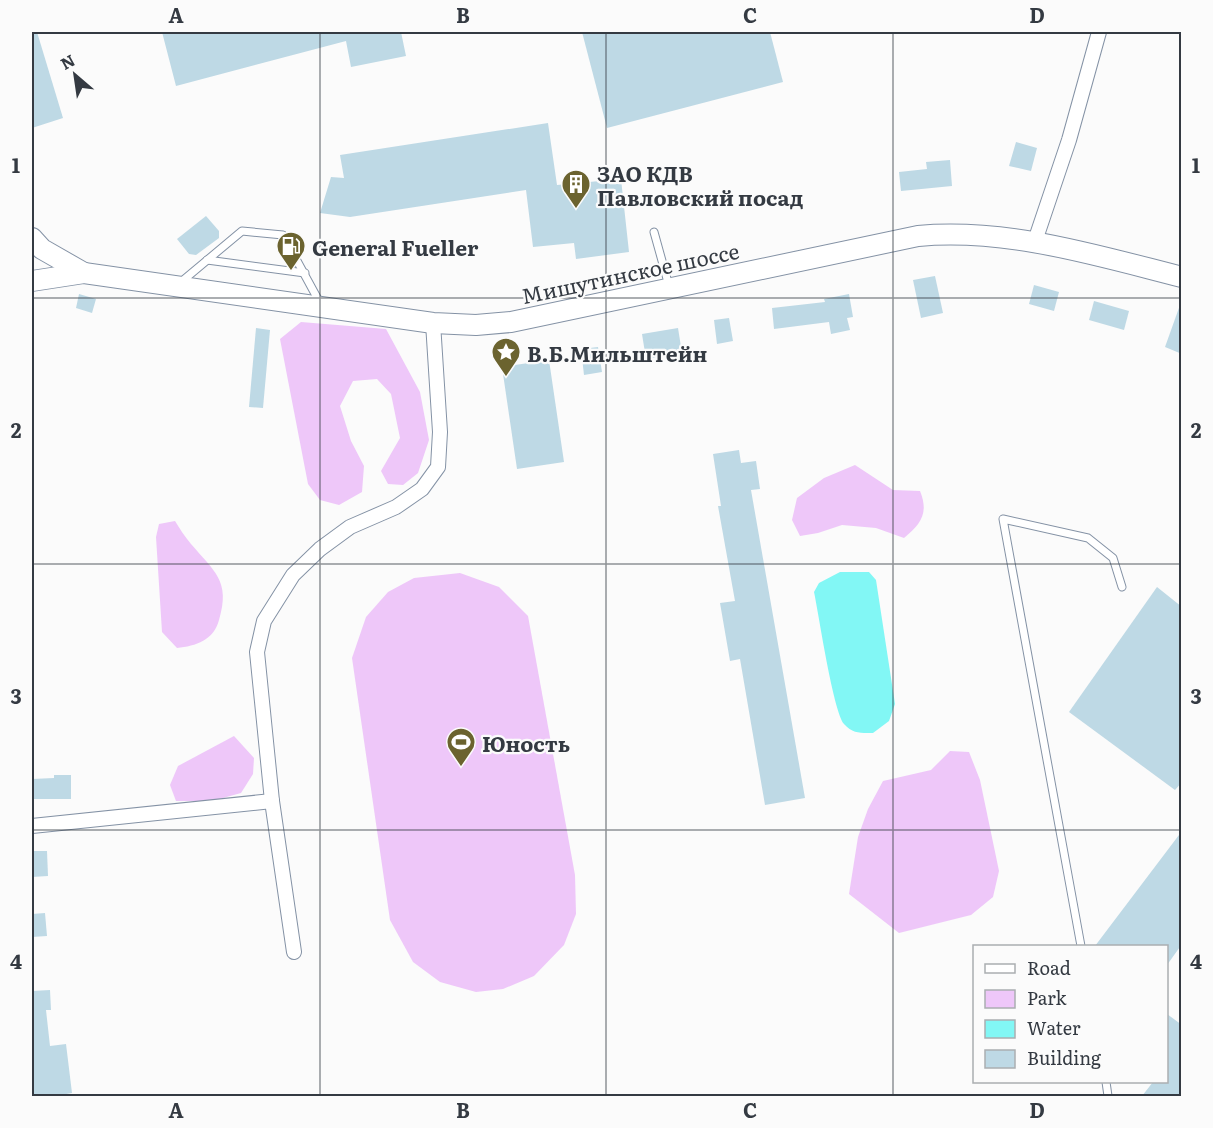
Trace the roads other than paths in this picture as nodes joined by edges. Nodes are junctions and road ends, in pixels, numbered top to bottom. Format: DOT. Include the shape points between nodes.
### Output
graph roads {
  1 [pos="1099,32"];
  2 [pos="654,232"];
  3 [pos="32,238"];
  4 [pos="1035,241"];
  5 [pos="207,260"];
  6 [pos="84,273"];
  7 [pos="304,273"];
  8 [pos="1182,277"];
  9 [pos="32,281"];
  10 [pos="175,287"];
  11 [pos="670,288"];
  12 [pos="322,308"];
  13 [pos="433,323"];
  14 [pos="1122,587"];
  15 [pos="272,801"];
  16 [pos="32,826"];
  17 [pos="1081,945"];
  18 [pos="294,952"];
  1 -- 4 [label="street"];
  2 -- 11 [label="lane"];
  3 -- 6 [label="main road" via="42,249"];
  4 -- 8 [label="main road, Мишутинское шоссе"];
  4 -- 11 [label="main road, Мишутинское шоссе" via="976,234 918,236"];
  5 -- 7 [label="lane"];
  5 -- 7 [label="lane" via="242,231 283,235"];
  5 -- 10 [label="lane"];
  6 -- 9 [label="main road"];
  6 -- 10 [label="main road, Мишутинское шоссе"];
  7 -- 12 [label="lane"];
  10 -- 12 [label="main road, Мишутинское шоссе"];
  11 -- 13 [label="main road, Мишутинское шоссе" via="511,322"];
  12 -- 13 [label="main road, Мишутинское шоссе"];
  13 -- 15 [label="street" via="440,432 438,467 422,489 396,507 350,527 320,549 293,576 264,621 256,652"];
  14 -- 17 [label="lane" via="1113,558 1088,538 1003,519"];
  15 -- 16 [label="street"];
  15 -- 18 [label="street"];
}
